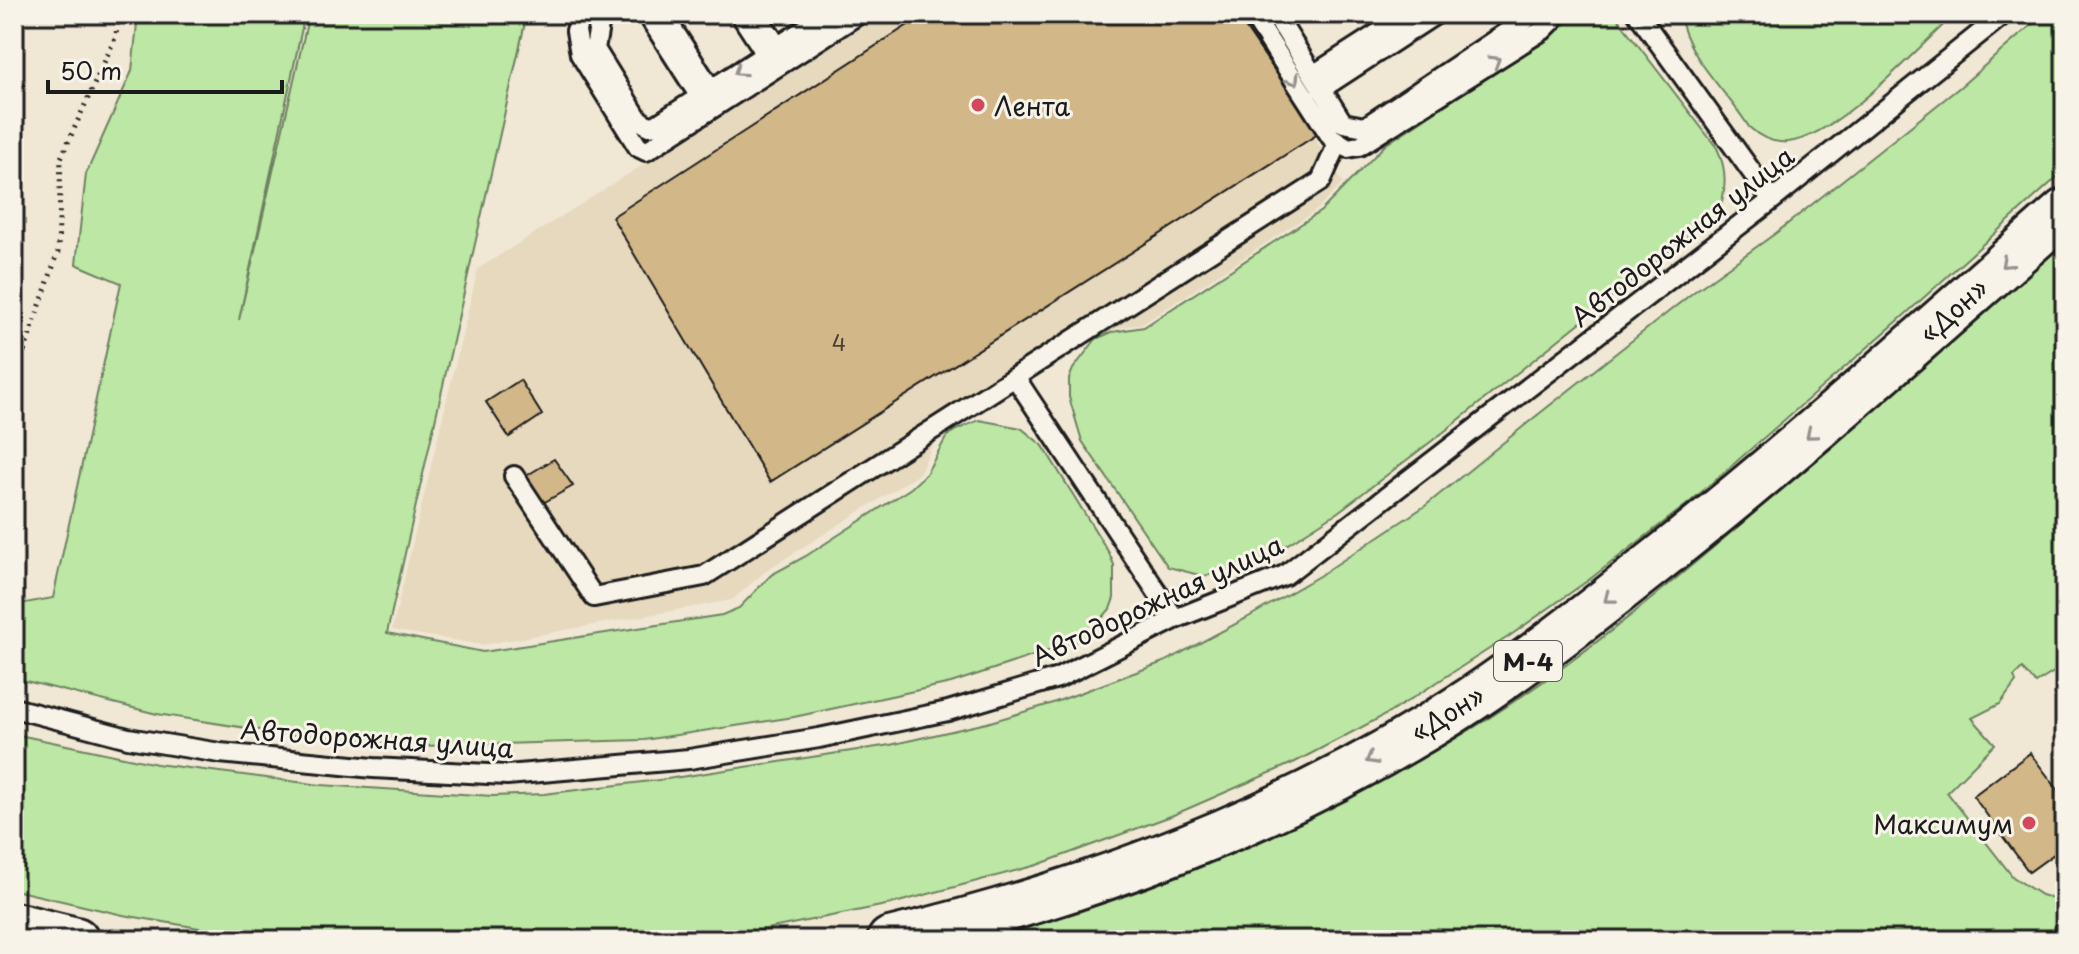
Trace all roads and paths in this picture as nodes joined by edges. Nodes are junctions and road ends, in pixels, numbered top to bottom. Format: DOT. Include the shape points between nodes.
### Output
graph roads {
  1 [pos="118,14"];
  2 [pos="580,14"];
  3 [pos="601,14"];
  4 [pos="647,14"];
  5 [pos="663,14"];
  6 [pos="740,14"];
  7 [pos="756,14"];
  8 [pos="828,14"];
  9 [pos="859,14"];
  10 [pos="1252,14"];
  11 [pos="1408,14"];
  12 [pos="1436,14"];
  13 [pos="1528,14"];
  14 [pos="1555,14"];
  15 [pos="1638,14"];
  16 [pos="2004,14"];
  17 [pos="1280,16"];
  18 [pos="772,50"];
  19 [pos="1317,82"];
  20 [pos="706,93"];
  21 [pos="1338,143"];
  22 [pos="1772,200"];
  23 [pos="2065,211"];
  24 [pos="1015,377"];
  25 [pos="14,382"];
  26 [pos="514,476"];
  27 [pos="1175,619"];
  28 [pos="14,708"];
  29 [pos="14,925"];
  30 [pos="76,940"];
  31 [pos="890,940"];
  1 -- 25 [label="path" via="116,36 61,158 58,252"];
  2 -- 9 [label="lane" via="580,54 638,147 646,151"];
  3 -- 20 [label="lane" via="595,49 639,120 656,125"];
  4 -- 20 [label="lane"];
  5 -- 20 [label="lane"];
  6 -- 18 [label="lane"];
  7 -- 18 [label="lane"];
  8 -- 18 [label="lane"];
  10 -- 21 [label="lane, one-way"];
  11 -- 19 [label="lane"];
  12 -- 19 [label="lane"];
  13 -- 19 [label="lane" via="1365,127 1343,123"];
  21 -- 14 [label="lane, one-way" via="1359,146 1543,30"];
  15 -- 22 [label="lane"];
  16 -- 22 [label="lane, Автодорожная улица"];
  17 -- 19 [label="lane"];
  18 -- 20 [label="lane, one-way"];
  21 -- 24 [label="lane" via="1321,181"];
  22 -- 27 [label="lane, Автодорожная улица" via="1285,575"];
  23 -- 31 [label="highway, «Дон» / М-4, one-way" via="1711,519 1471,700 1305,794 1178,852 1039,901"];
  24 -- 26 [label="lane" via="704,576 594,597"];
  24 -- 27 [label="lane"];
  27 -- 28 [label="lane, Автодорожная улица" via="1058,678 948,711 689,759 507,775 220,753 128,738"];
  29 -- 30 [label="highway"];
}
